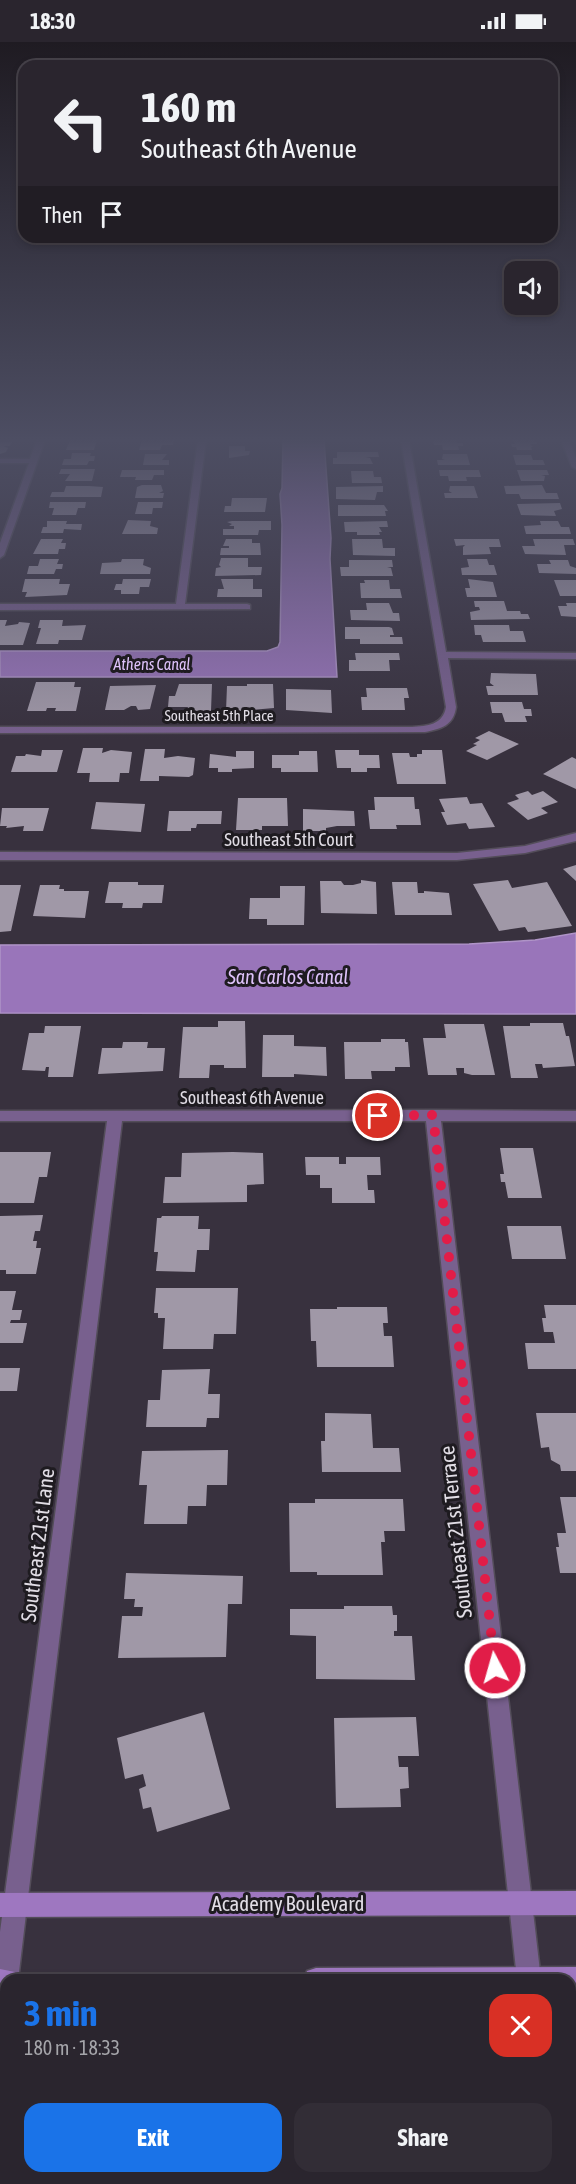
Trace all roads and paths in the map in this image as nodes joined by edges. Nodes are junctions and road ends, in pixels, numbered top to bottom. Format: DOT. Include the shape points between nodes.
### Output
graph roads {
  1 [pos="5,540"];
  2 [pos="189,540"];
  3 [pos="422,540"];
  4 [pos="0,555"];
  5 [pos="180,606"];
  6 [pos="248,606"];
  7 [pos="0,607"];
  8 [pos="442,656"];
  9 [pos="576,656"];
  10 [pos="0,730"];
  11 [pos="576,837"];
  12 [pos="0,856"];
  13 [pos="433,1115"];
  14 [pos="0,1116"];
  15 [pos="115,1116"];
  16 [pos="576,1116"];
  17 [pos="521,1902"];
  18 [pos="576,1903"];
  19 [pos="8,1905"];
  20 [pos="6,1974"];
  21 [pos="528,1974"];
  1 -- 4 [label="street"];
  2 -- 5 [label="street"];
  3 -- 8 [label="street"];
  5 -- 6 [label="street"];
  5 -- 7 [label="street"];
  8 -- 9 [label="street"];
  8 -- 10 [label="street, Southeast 5th Place" via="451,713 445,722 412,730"];
  11 -- 12 [label="street, Southeast 5th Court" via="503,853 439,857"];
  13 -- 15 [label="street, Southeast 6th Avenue"];
  13 -- 16 [label="street, Southeast 6th Avenue"];
  13 -- 17 [label="street, Southeast 21st Terrace"];
  14 -- 15 [label="street, Southeast 6th Avenue"];
  15 -- 19 [label="street, Southeast 21st Lane"];
  17 -- 18 [label="street, Academy Boulevard"];
  17 -- 19 [label="street, Academy Boulevard"];
  17 -- 21 [label="street, Southeast 21st Terrace"];
  19 -- 20 [label="street, Southeast 21st Lane"];
}
